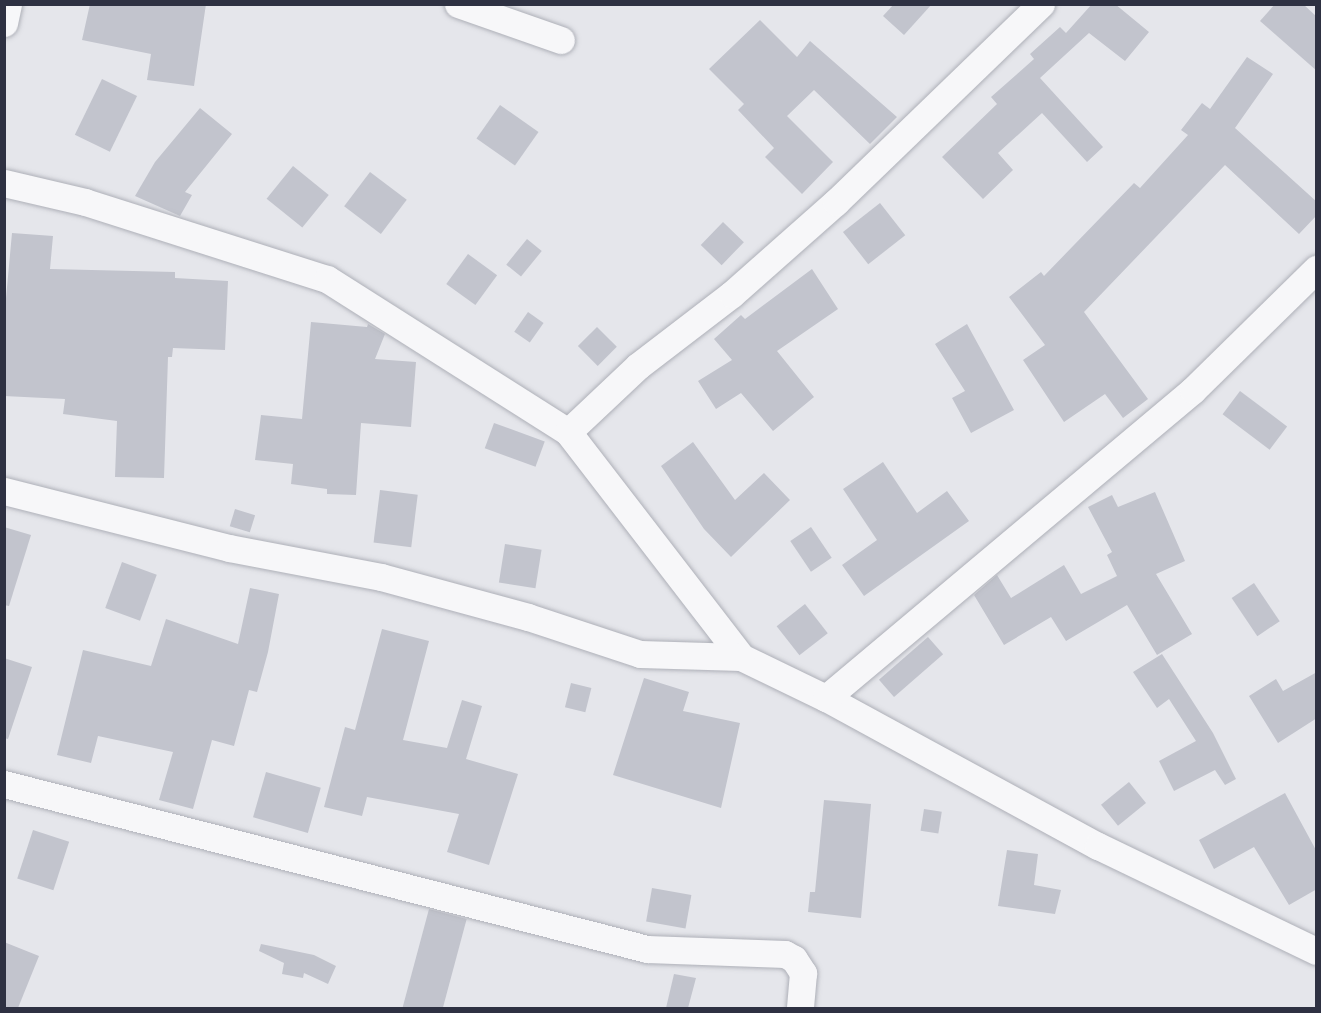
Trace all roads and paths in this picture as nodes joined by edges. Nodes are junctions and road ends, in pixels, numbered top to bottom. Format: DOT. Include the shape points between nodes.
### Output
graph roads {
  1 [pos="8,4"];
  2 [pos="458,4"];
  3 [pos="1041,4"];
  4 [pos="4,23"];
  5 [pos="561,40"];
  6 [pos="4,183"];
  7 [pos="1317,269"];
  8 [pos="568,432"];
  9 [pos="4,490"];
  10 [pos="741,657"];
  11 [pos="826,698"];
  12 [pos="4,784"];
  13 [pos="1317,951"];
  14 [pos="800,1008"];
  1 -- 4 [label="street"];
  2 -- 5 [label="street"];
  3 -- 8 [label="street" via="836,202 732,294 638,366"];
  6 -- 8 [label="street" via="86,202 327,279"];
  7 -- 11 [label="street" via="1193,390"];
  8 -- 10 [label="street"];
  9 -- 10 [label="street" via="229,548 381,577 528,617 640,654"];
  10 -- 11 [label="street"];
  11 -- 13 [label="street" via="1098,846"];
  12 -- 14 [label="street" via="647,949 785,954 794,959 803,973"];
}
